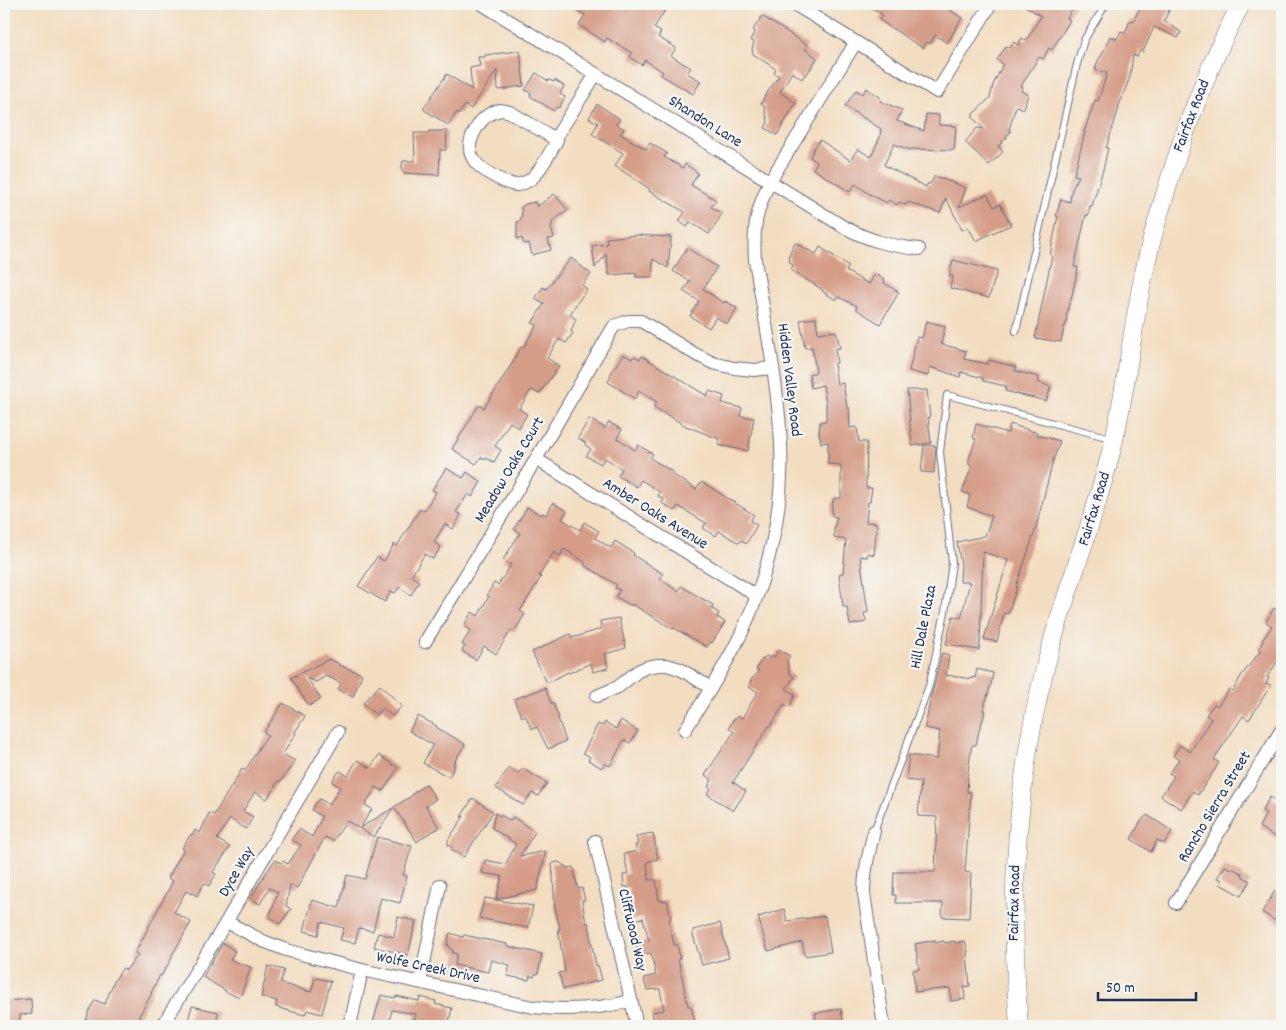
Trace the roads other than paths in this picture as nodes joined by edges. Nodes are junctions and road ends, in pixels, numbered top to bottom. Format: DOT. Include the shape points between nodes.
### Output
graph roads {
  1 [pos="482,4"];
  2 [pos="794,4"];
  3 [pos="991,4"];
  4 [pos="1106,4"];
  5 [pos="1241,4"];
  6 [pos="856,42"];
  7 [pos="596,74"];
  8 [pos="555,139"];
  9 [pos="770,181"];
  10 [pos="919,249"];
  11 [pos="1016,331"];
  12 [pos="773,368"];
  13 [pos="1114,439"];
  14 [pos="536,459"];
  15 [pos="757,596"];
  16 [pos="425,642"];
  17 [pos="711,688"];
  18 [pos="597,696"];
  19 [pos="1282,729"];
  20 [pos="685,730"];
  21 [pos="338,732"];
  22 [pos="874,831"];
  23 [pos="595,841"];
  24 [pos="440,885"];
  25 [pos="1176,903"];
  26 [pos="226,922"];
  27 [pos="362,970"];
  28 [pos="420,982"];
  29 [pos="631,1001"];
  30 [pos="162,1026"];
  31 [pos="350,1026"];
  32 [pos="637,1026"];
  33 [pos="884,1026"];
  34 [pos="1019,1026"];
  1 -- 7 [label="street, Shandon Lane"];
  2 -- 6 [label="street"];
  3 -- 6 [label="street" via="937,92"];
  4 -- 11 [label="lane" via="1084,40 1077,64"];
  5 -- 13 [label="main road, Fairfax Road" via="1192,112 1173,166 1144,272"];
  6 -- 9 [label="street, Hidden Valley Road"];
  7 -- 8 [label="street"];
  7 -- 9 [label="street, Shandon Lane"];
  8 -- 8 [label="street" via="532,179 516,185 481,168 471,156 471,138 480,122 501,110"];
  9 -- 10 [label="street, Shandon Lane" via="857,234 896,247"];
  9 -- 12 [label="street, Hidden Valley Road" via="755,220 754,240"];
  12 -- 14 [label="street, Meadow Oaks Court" via="740,369 714,363 641,321 614,326"];
  12 -- 15 [label="street, Hidden Valley Road" via="779,410 780,482 776,522"];
  13 -- 22 [label="lane, Hill Dale Plaza" via="947,395 940,452 952,563 945,612 929,686"];
  13 -- 34 [label="main road, Fairfax Road" via="1045,668 1024,777 1014,888"];
  14 -- 15 [label="street, Amber Oaks Avenue"];
  14 -- 16 [label="street, Meadow Oaks Court"];
  15 -- 17 [label="street, Hidden Valley Road" via="742,633"];
  17 -- 18 [label="street" via="680,669 658,665 638,671 618,687"];
  17 -- 20 [label="street, Hidden Valley Road"];
  19 -- 25 [label="street, Rancho Sierra Street"];
  21 -- 26 [label="street, Dyce Way"];
  22 -- 33 [label="street, Hill Dale Plaza" via="864,894"];
  23 -- 29 [label="street, Cliffwood Way"];
  24 -- 28 [label="street"];
  26 -- 27 [label="street, Wolfe Creek Drive" via="263,942"];
  26 -- 30 [label="street, Dyce Way"];
  27 -- 28 [label="street, Wolfe Creek Drive"];
  27 -- 31 [label="street"];
  28 -- 29 [label="street, Wolfe Creek Drive" via="554,1010 586,1009"];
  29 -- 32 [label="street, Cliffwood Way"];
}
